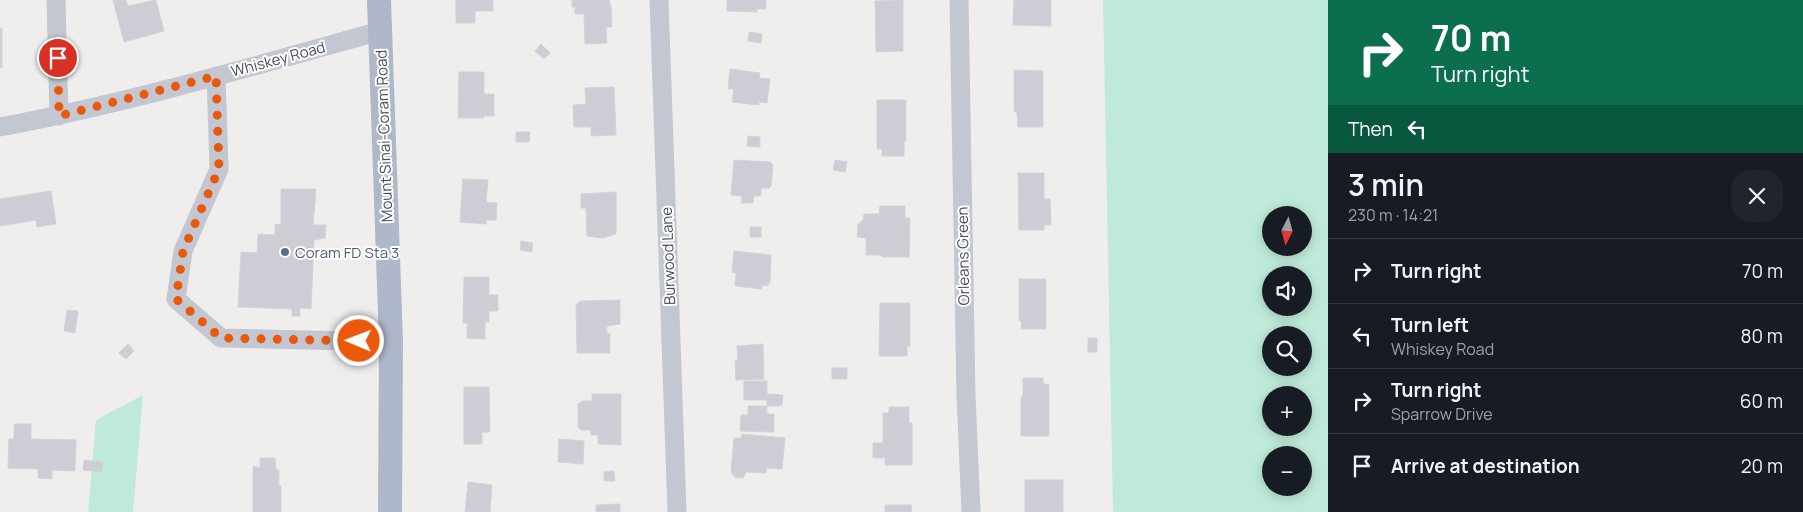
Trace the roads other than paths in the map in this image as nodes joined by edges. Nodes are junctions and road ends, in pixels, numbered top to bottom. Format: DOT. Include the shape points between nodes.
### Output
graph roads {
  1 [pos="56,0"];
  2 [pos="379,0"];
  3 [pos="660,0"];
  4 [pos="959,0"];
  5 [pos="380,31"];
  6 [pos="216,76"];
  7 [pos="59,116"];
  8 [pos="0,127"];
  9 [pos="391,342"];
  10 [pos="390,512"];
  11 [pos="677,512"];
  12 [pos="971,512"];
  1 -- 7 [label="street"];
  2 -- 5 [label="main road, Mount Sinai-Coram Road"];
  3 -- 11 [label="street, Burwood Lane"];
  4 -- 12 [label="street, Orleans Green"];
  5 -- 6 [label="street, Whiskey Road"];
  5 -- 9 [label="main road, Mount Sinai-Coram Road"];
  6 -- 7 [label="street, Whiskey Road"];
  6 -- 9 [label="street" via="219,169 183,251 176,299 221,338"];
  7 -- 8 [label="street, Whiskey Road"];
  9 -- 10 [label="main road, Mount Sinai-Coram Road"];
}
